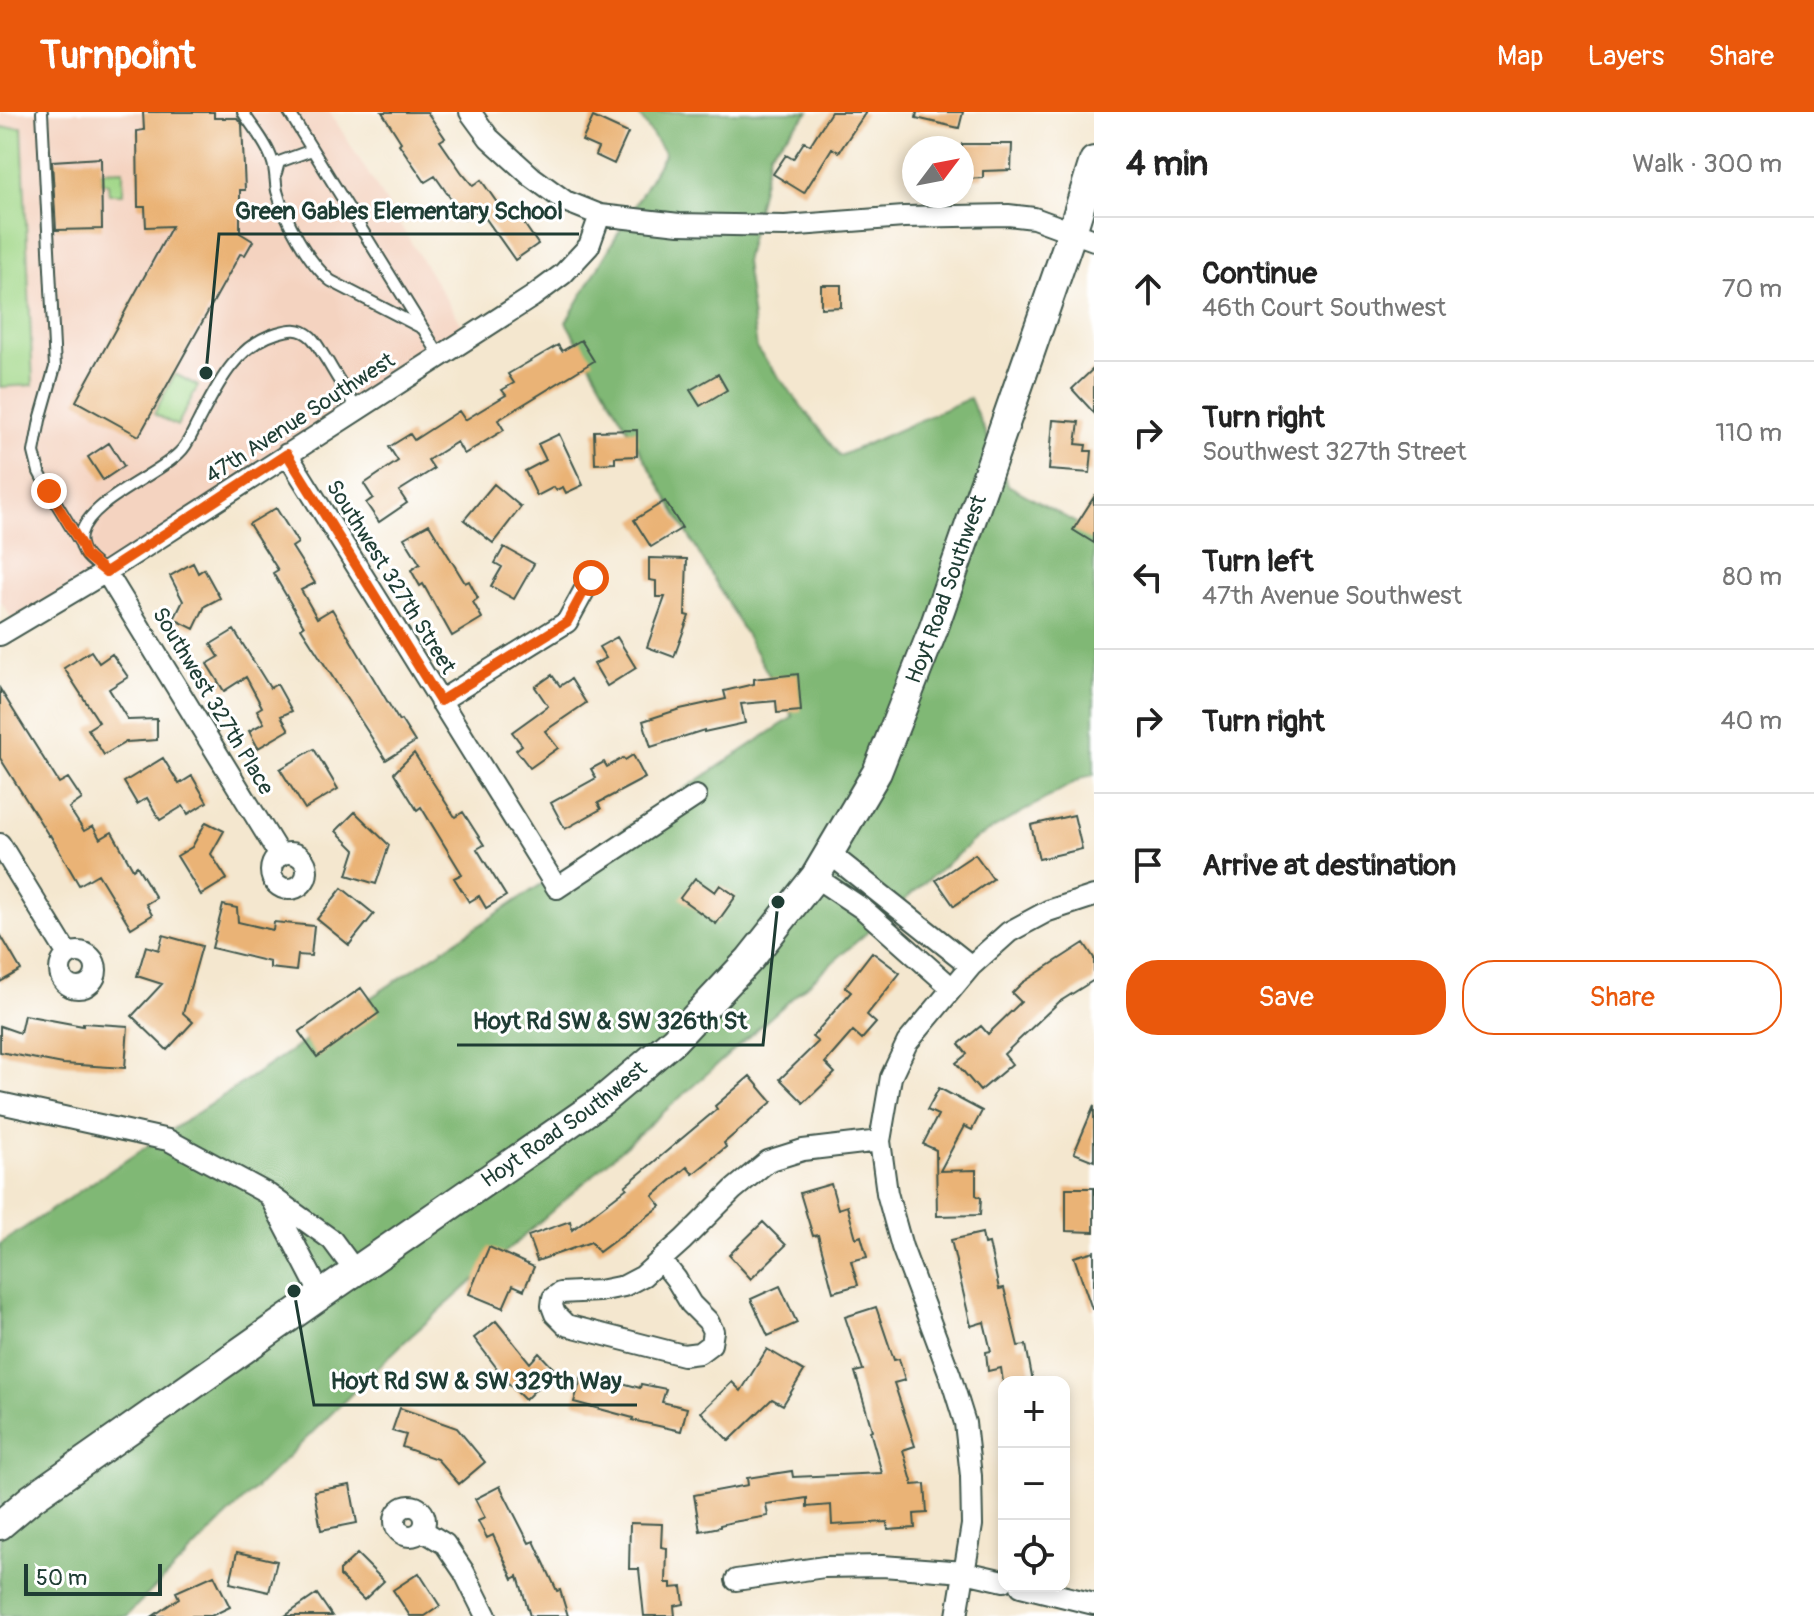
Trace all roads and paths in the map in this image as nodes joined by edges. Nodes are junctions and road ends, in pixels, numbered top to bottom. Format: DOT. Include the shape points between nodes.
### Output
graph roads {
  1 [pos="42,112"];
  2 [pos="243,112"];
  3 [pos="289,112"];
  4 [pos="470,112"];
  5 [pos="312,150"];
  6 [pos="1094,161"];
  7 [pos="276,176"];
  8 [pos="600,215"];
  9 [pos="1083,236"];
  10 [pos="422,328"];
  11 [pos="440,356"];
  12 [pos="357,409"];
  13 [pos="287,454"];
  14 [pos="82,546"];
  15 [pos="106,572"];
  16 [pos="591,578"];
  17 [pos="0,635"];
  18 [pos="440,701"];
  19 [pos="696,796"];
  20 [pos="0,844"];
  21 [pos="280,856"];
  22 [pos="822,865"];
  23 [pos="1094,896"];
  24 [pos="68,955"];
  25 [pos="971,966"];
  26 [pos="952,988"];
  27 [pos="0,1103"];
  28 [pos="880,1141"];
  29 [pos="268,1194"];
  30 [pos="661,1260"];
  31 [pos="355,1271"];
  32 [pos="321,1295"];
  33 [pos="0,1525"];
  34 [pos="422,1530"];
  35 [pos="965,1572"];
  36 [pos="736,1580"];
  37 [pos="998,1580"];
  38 [pos="1045,1592"];
  39 [pos="1094,1604"];
  40 [pos="486,1616"];
  41 [pos="957,1616"];
  1 -- 14 [label="lane" via="55,367 34,452 39,472"];
  2 -- 7 [label="lane" via="272,158"];
  3 -- 5 [label="lane"];
  4 -- 8 [label="street" via="489,138 532,177 565,201"];
  5 -- 7 [label="lane" via="279,162"];
  5 -- 10 [label="lane"];
  6 -- 9 [label="main road, Hoyt Road Southwest"];
  7 -- 10 [label="lane" via="286,216 322,273"];
  8 -- 9 [label="street" via="679,224 785,226 1008,215 1034,218"];
  8 -- 11 [label="street, 47th Avenue Southwest" via="589,246 563,274"];
  9 -- 22 [label="main road, Hoyt Road Southwest" via="877,772"];
  10 -- 11 [label="lane"];
  11 -- 12 [label="street, 47th Avenue Southwest"];
  12 -- 13 [label="street, 47th Avenue Southwest"];
  12 -- 14 [label="lane" via="308,334 292,329 267,336 238,356 179,454 92,515 80,537"];
  13 -- 15 [label="street, 47th Avenue Southwest"];
  13 -- 18 [label="street, Southwest 327th Street"];
  14 -- 15 [label="lane"];
  15 -- 17 [label="street, 47th Avenue Southwest"];
  15 -- 21 [label="street, Southwest 327th Place"];
  16 -- 18 [label="street" via="567,622"];
  18 -- 19 [label="street, Southwest 327th Street" via="557,888"];
  20 -- 24 [label="street"];
  22 -- 25 [label="street"];
  22 -- 26 [label="street"];
  22 -- 31 [label="main road, Hoyt Road Southwest" via="750,959 674,1040 603,1100"];
  23 -- 25 [label="street" via="1048,911 1009,932"];
  25 -- 26 [label="street"];
  26 -- 28 [label="street" via="907,1043 891,1077"];
  27 -- 29 [label="street" via="168,1140"];
  28 -- 30 [label="street" via="803,1150 768,1161"];
  28 -- 35 [label="street" via="902,1247 965,1423 972,1525"];
  29 -- 31 [label="street" via="332,1240"];
  29 -- 32 [label="street"];
  30 -- 30 [label="street" via="624,1286 560,1293 553,1298 555,1314 566,1325 683,1355 699,1353 711,1344 713,1331"];
  31 -- 32 [label="main road, Hoyt Road Southwest"];
  32 -- 33 [label="main road, Hoyt Road Southwest"];
  34 -- 40 [label="street" via="445,1544"];
  35 -- 36 [label="street" via="824,1567"];
  35 -- 37 [label="street"];
  35 -- 41 [label="street"];
  38 -- 39 [label="street"];
}
